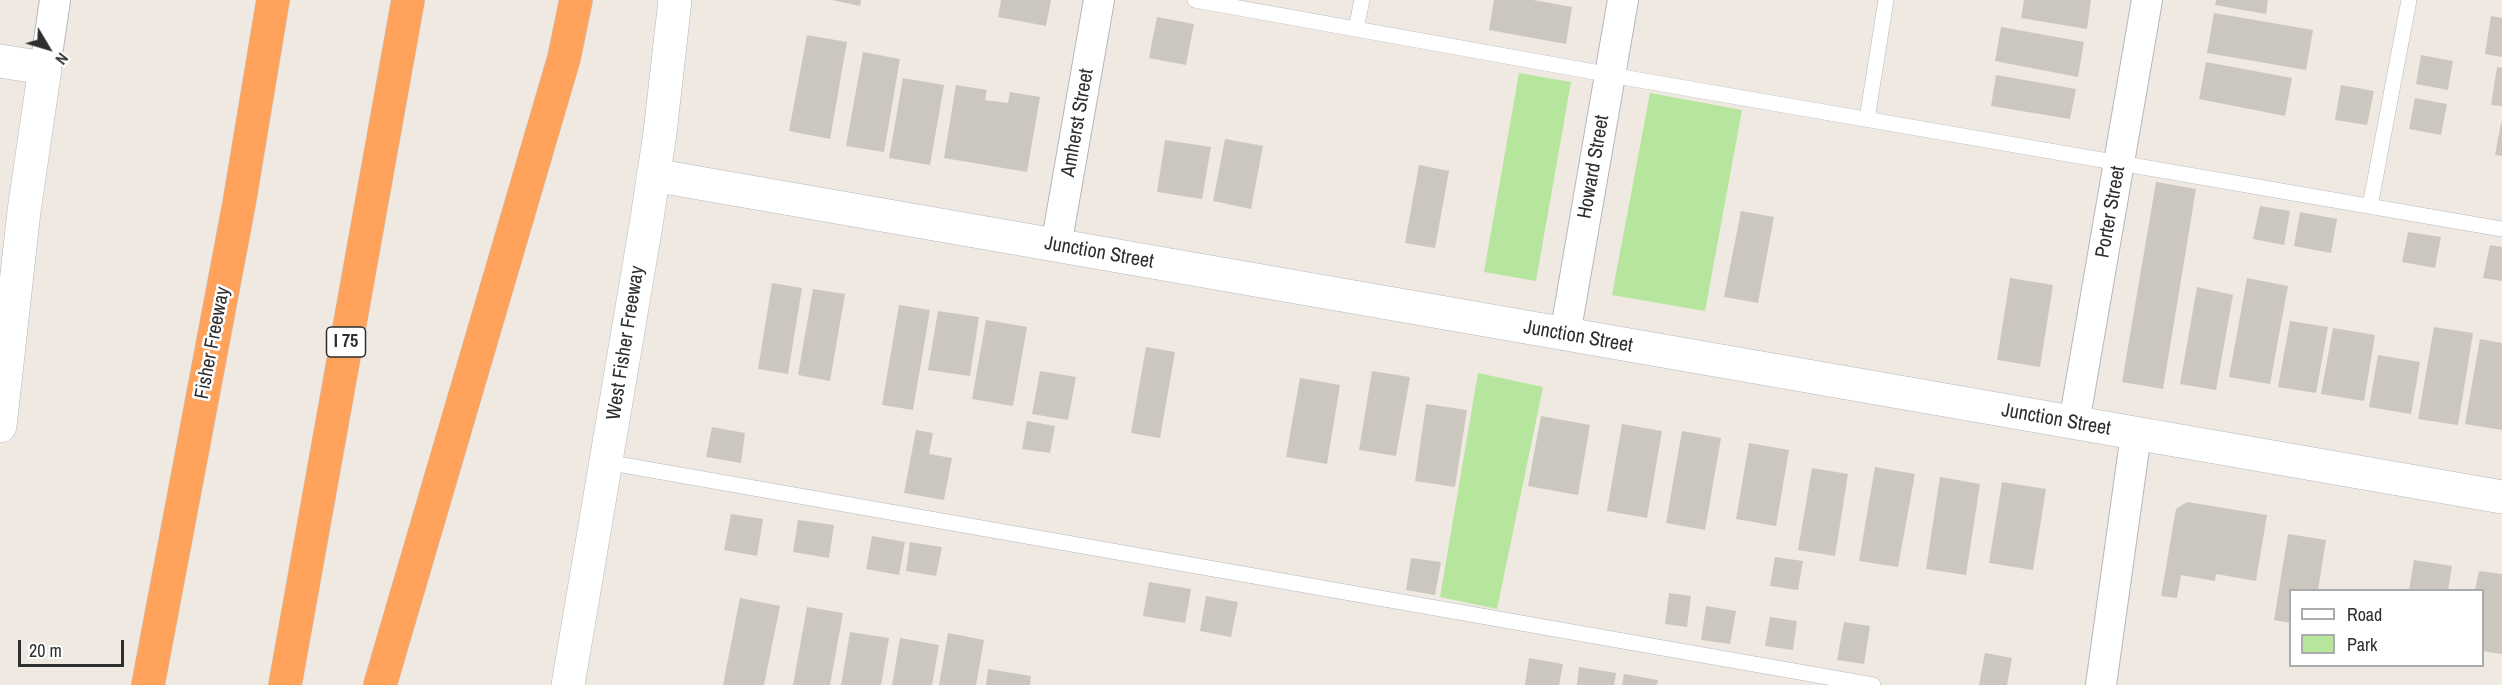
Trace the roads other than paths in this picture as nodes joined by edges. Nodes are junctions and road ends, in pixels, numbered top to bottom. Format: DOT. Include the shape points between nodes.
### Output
graph roads {
  1 [pos="55,0"];
  2 [pos="408,0"];
  3 [pos="576,0"];
  4 [pos="675,0"];
  5 [pos="1099,0"];
  6 [pos="1196,0"];
  7 [pos="1362,0"];
  8 [pos="1623,0"];
  9 [pos="1886,0"];
  10 [pos="2147,0"];
  11 [pos="2409,0"];
  12 [pos="270,8"];
  13 [pos="1356,29"];
  14 [pos="0,61"];
  15 [pos="45,68"];
  16 [pos="1610,75"];
  17 [pos="1867,119"];
  18 [pos="2119,162"];
  19 [pos="653,175"];
  20 [pos="2370,206"];
  21 [pos="2502,229"];
  22 [pos="1056,246"];
  23 [pos="1565,335"];
  24 [pos="4,359"];
  25 [pos="2074,423"];
  26 [pos="0,426"];
  27 [pos="2136,434"];
  28 [pos="606,462"];
  29 [pos="2502,497"];
  30 [pos="148,685"];
  31 [pos="285,685"];
  32 [pos="380,685"];
  33 [pos="568,685"];
  34 [pos="1873,685"];
  35 [pos="2101,685"];
  1 -- 15 [label="street"];
  2 -- 31 [label="highway, I 75"];
  3 -- 32 [label="highway" via="564,58"];
  4 -- 19 [label="street, West Fisher Freeway"];
  5 -- 22 [label="street, Amherst Street"];
  6 -- 13 [label="lane"];
  7 -- 13 [label="lane"];
  8 -- 16 [label="street, Howard Street"];
  9 -- 17 [label="lane"];
  10 -- 18 [label="street, Porter Street"];
  11 -- 20 [label="lane"];
  12 -- 30 [label="highway, Fisher Freeway" via="239,204"];
  13 -- 16 [label="lane"];
  14 -- 15 [label="street"];
  15 -- 24 [label="street"];
  16 -- 17 [label="lane"];
  16 -- 23 [label="street, Howard Street"];
  17 -- 18 [label="lane"];
  18 -- 20 [label="lane"];
  18 -- 25 [label="street, Porter Street"];
  19 -- 22 [label="street, Junction Street"];
  19 -- 28 [label="street, West Fisher Freeway"];
  20 -- 21 [label="lane"];
  22 -- 23 [label="street, Junction Street"];
  23 -- 25 [label="street, Junction Street"];
  24 -- 26 [label="street"];
  25 -- 27 [label="street, Junction Street"];
  27 -- 29 [label="street, Junction Street"];
  27 -- 35 [label="street"];
  28 -- 33 [label="street, West Fisher Freeway"];
  28 -- 34 [label="lane"];
}
